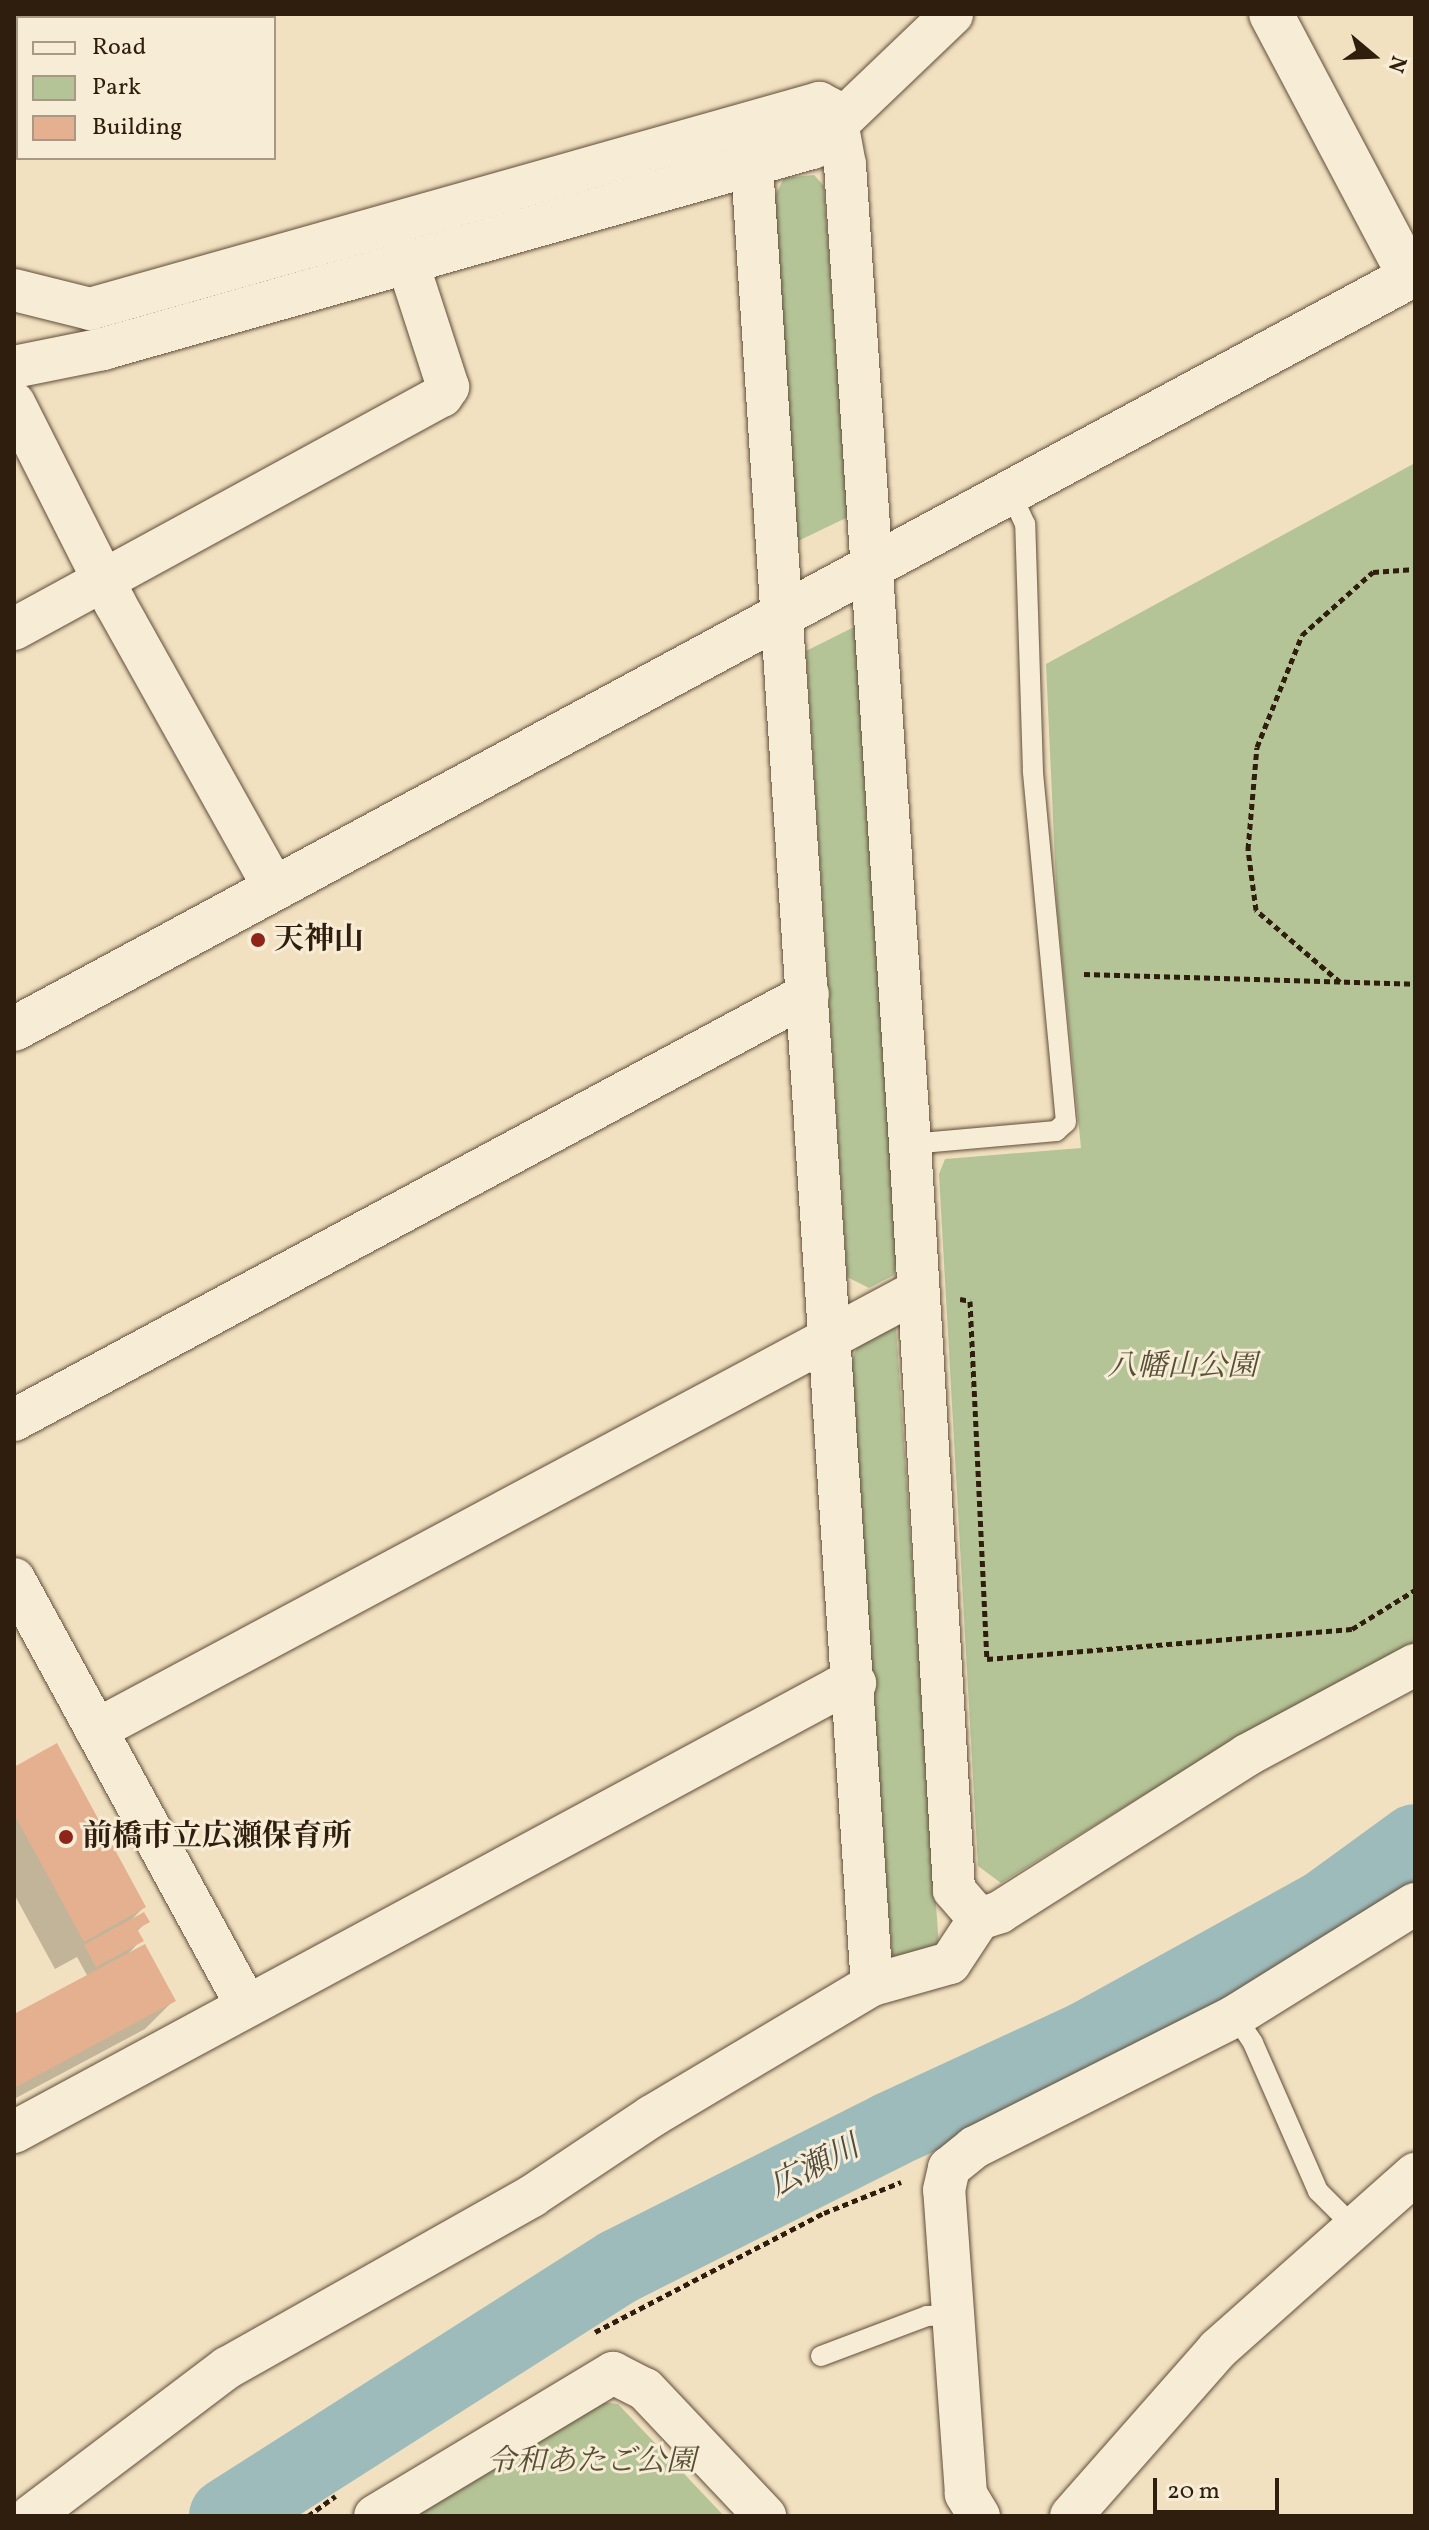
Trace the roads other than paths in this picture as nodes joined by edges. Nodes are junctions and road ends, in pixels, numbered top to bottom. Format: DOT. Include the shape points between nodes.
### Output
graph roads {
  1 [pos="952,14"];
  2 [pos="1271,14"];
  3 [pos="841,123"];
  4 [pos="752,166"];
  5 [pos="407,261"];
  6 [pos="1413,275"];
  7 [pos="14,290"];
  8 [pos="90,309"];
  9 [pos="103,349"];
  10 [pos="14,367"];
  11 [pos="14,403"];
  12 [pos="1009,489"];
  13 [pos="869,567"];
  14 [pos="104,580"];
  15 [pos="784,613"];
  16 [pos="14,629"];
  17 [pos="274,888"];
  18 [pos="808,994"];
  19 [pos="14,1029"];
  20 [pos="910,1144"];
  21 [pos="916,1292"];
  22 [pos="831,1337"];
  23 [pos="14,1420"];
  24 [pos="14,1579"];
  25 [pos="1415,1665"];
  26 [pos="855,1683"];
  27 [pos="96,1730"];
  28 [pos="1415,1904"];
  29 [pos="979,1919"];
  30 [pos="872,1985"];
  31 [pos="247,2006"];
  32 [pos="1235,2016"];
  33 [pos="14,2132"];
  34 [pos="1415,2174"];
  35 [pos="1355,2228"];
  36 [pos="953,2315"];
  37 [pos="821,2356"];
  38 [pos="31,2516"];
  39 [pos="375,2516"];
  40 [pos="765,2516"];
  41 [pos="979,2516"];
  42 [pos="1071,2516"];
  1 -- 3 [label="street"];
  2 -- 6 [label="street"];
  3 -- 4 [label="street" via="812,148"];
  3 -- 8 [label="street" via="835,111 819,103"];
  3 -- 13 [label="street"];
  4 -- 5 [label="street"];
  4 -- 15 [label="street"];
  5 -- 9 [label="street"];
  5 -- 14 [label="street" via="448,387 442,396"];
  6 -- 12 [label="street"];
  7 -- 8 [label="street"];
  8 -- 9 [label="street"];
  9 -- 10 [label="street"];
  11 -- 14 [label="street"];
  12 -- 13 [label="street"];
  12 -- 20 [label="lane" via="1025,524 1033,772 1066,1122 1056,1131"];
  13 -- 15 [label="street"];
  13 -- 20 [label="street"];
  14 -- 16 [label="street"];
  14 -- 17 [label="street"];
  15 -- 17 [label="street"];
  15 -- 18 [label="street"];
  17 -- 19 [label="street"];
  18 -- 22 [label="street"];
  18 -- 23 [label="street"];
  20 -- 21 [label="street"];
  21 -- 22 [label="street"];
  21 -- 29 [label="street" via="954,1890"];
  22 -- 26 [label="street"];
  22 -- 27 [label="street"];
  24 -- 27 [label="street"];
  25 -- 29 [label="street" via="1247,1755 1000,1912"];
  26 -- 30 [label="street"];
  26 -- 31 [label="street"];
  27 -- 31 [label="street"];
  28 -- 32 [label="street"];
  29 -- 30 [label="street" via="950,1963"];
  30 -- 38 [label="street" via="652,2116 532,2196 227,2368"];
  31 -- 33 [label="street"];
  32 -- 35 [label="lane" via="1253,2043 1318,2191"];
  32 -- 36 [label="street" via="975,2147 949,2168 944,2190"];
  34 -- 35 [label="street"];
  35 -- 42 [label="street" via="1218,2349"];
  36 -- 37 [label="lane" via="927,2316"];
  36 -- 41 [label="street" via="966,2494"];
  39 -- 40 [label="street" via="613,2373 645,2389"];
}
